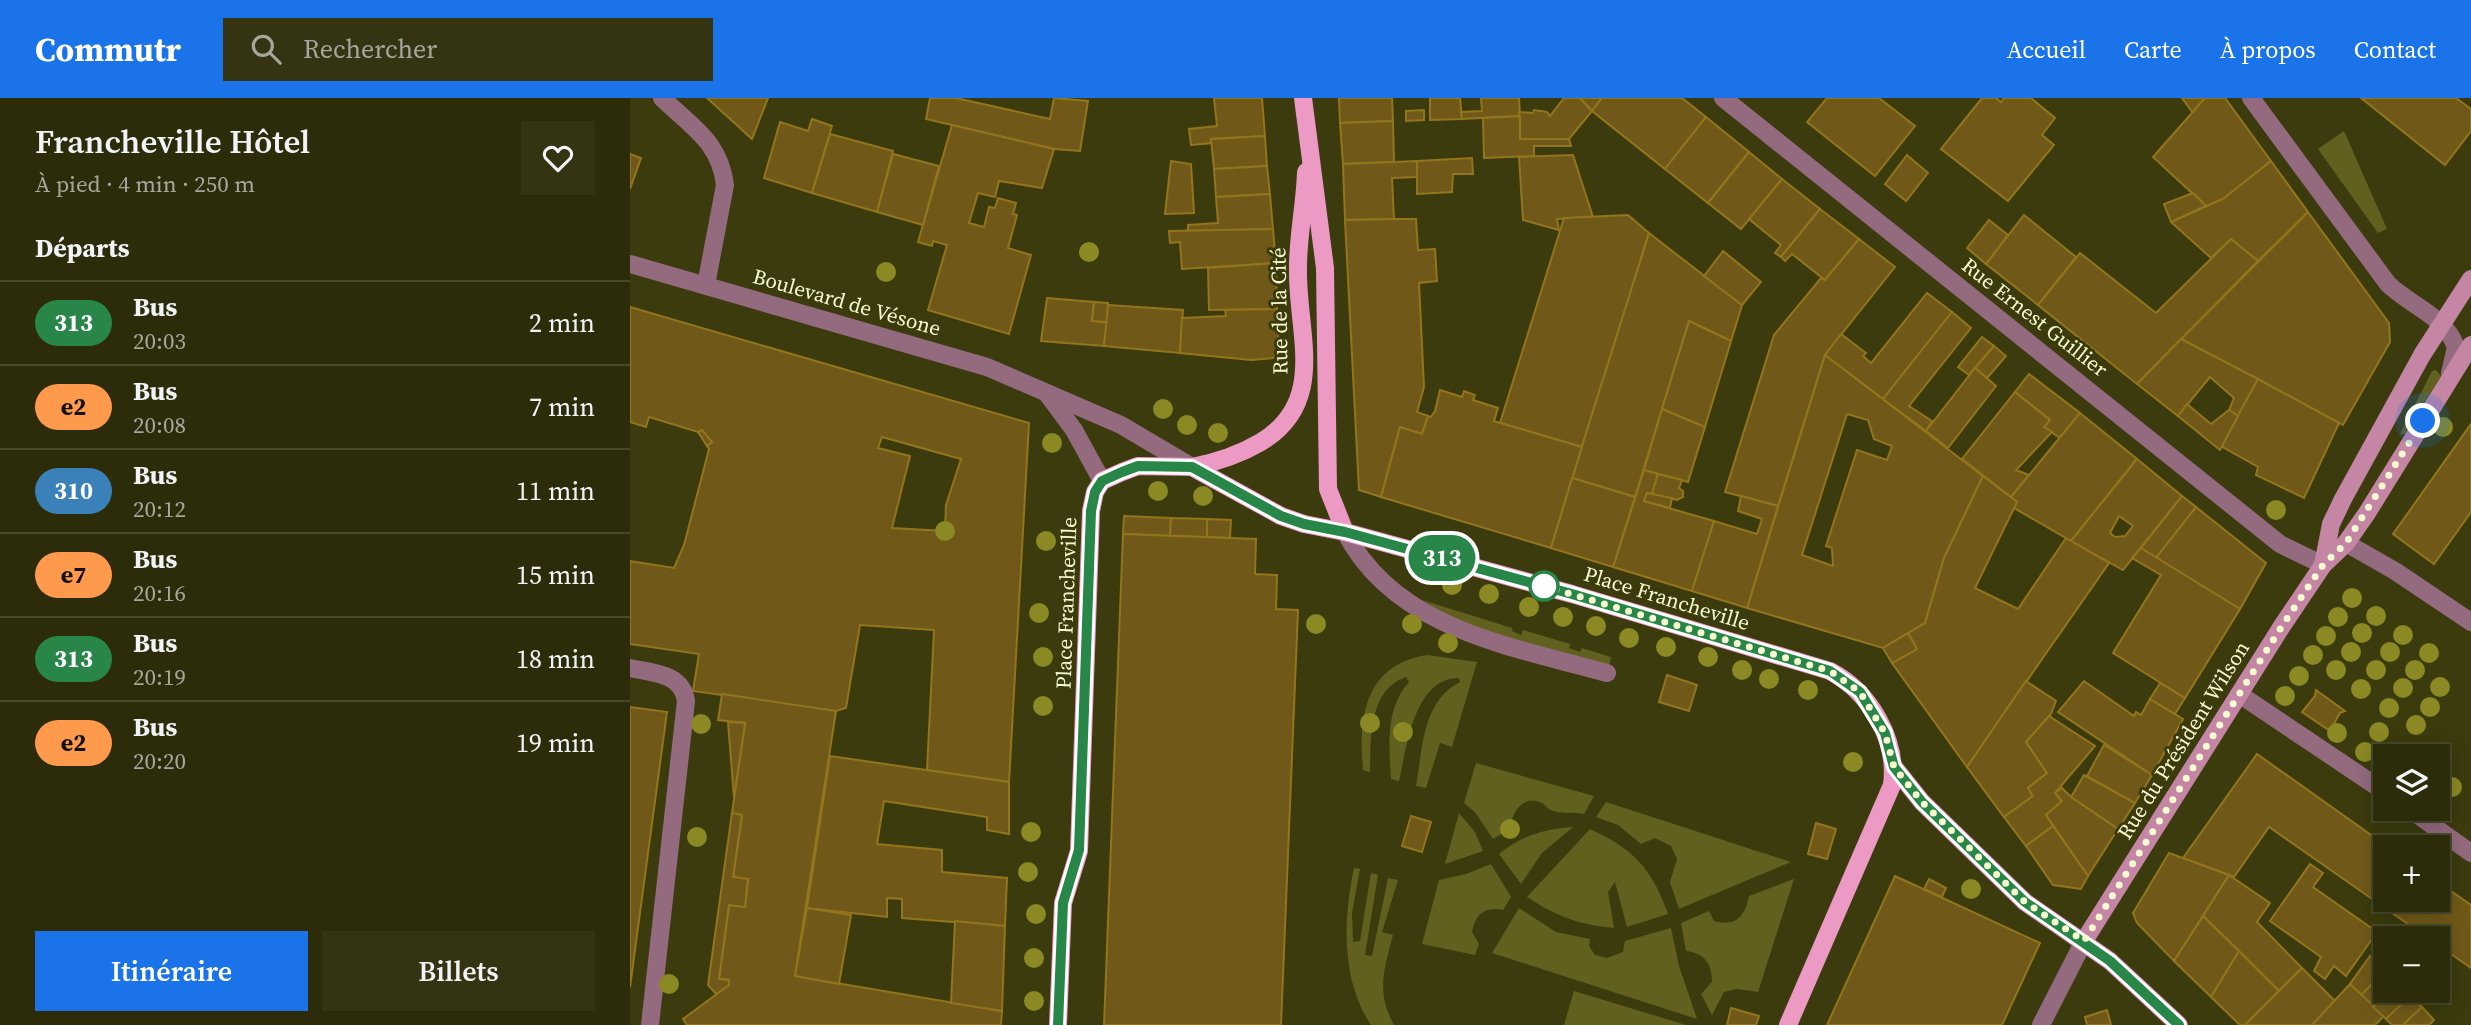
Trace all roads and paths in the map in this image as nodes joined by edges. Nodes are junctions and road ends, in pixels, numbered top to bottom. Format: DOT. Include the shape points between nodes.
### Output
graph roads {
  1 [pos="662,98"];
  2 [pos="1303,98"];
  3 [pos="1723,98"];
  4 [pos="2251,98"];
  5 [pos="1307,130"];
  6 [pos="630,264"];
  7 [pos="2471,279"];
  8 [pos="706,285"];
  9 [pos="2442,323"];
  10 [pos="2471,345"];
  11 [pos="2448,380"];
  12 [pos="1048,395"];
  13 [pos="1192,467"];
  14 [pos="1102,481"];
  15 [pos="1345,532"];
  16 [pos="2346,543"];
  17 [pos="2323,565"];
  18 [pos="2471,622"];
  19 [pos="630,668"];
  20 [pos="1607,673"];
  21 [pos="2239,694"];
  22 [pos="1894,767"];
  23 [pos="2373,784"];
  24 [pos="2426,821"];
  25 [pos="2471,853"];
  26 [pos="2084,941"];
  27 [pos="650,1025"];
  28 [pos="1058,1025"];
  29 [pos="1788,1025"];
  30 [pos="2041,1025"];
  31 [pos="2179,1025"];
  1 -- 8 [label="street" via="708,142 723,169"];
  2 -- 5 [label="main road"];
  3 -- 17 [label="street, Rue Ernest Guillier" via="2280,544"];
  4 -- 9 [label="street" via="2388,284"];
  5 -- 13 [label="main road, Rue de la Cité" via="1298,268 1304,368 1301,395 1293,414 1276,433 1242,454"];
  5 -- 15 [label="main road" via="1325,268 1327,478 1333,508"];
  6 -- 8 [label="street, Boulevard de Vésone"];
  7 -- 9 [label="main road, Rue du Président Wilson"];
  8 -- 12 [label="street, Boulevard de Vésone" via="987,367"];
  9 -- 11 [label="street, Rue du Président Wilson" via="2456,347"];
  9 -- 17 [label="main road, Rue du Président Wilson" via="2343,499 2331,524"];
  10 -- 11 [label="main road, Rue du Président Wilson"];
  11 -- 16 [label="main road, Rue du Président Wilson"];
  12 -- 13 [label="street, Boulevard de Vésone" via="1121,425"];
  12 -- 14 [label="street"];
  13 -- 14 [label="main road, Place Francheville" via="1138,466"];
  13 -- 15 [label="main road, Place Francheville" via="1281,516"];
  14 -- 28 [label="main road, Place Francheville" via="1091,511 1079,850 1063,903"];
  15 -- 20 [label="street" via="1357,557 1383,586 1424,614"];
  15 -- 22 [label="main road, Place Francheville" via="1830,671 1860,692 1874,712"];
  16 -- 17 [label="main road, Rue du Président Wilson"];
  16 -- 18 [label="street"];
  17 -- 21 [label="main road, Rue du Président Wilson"];
  19 -- 27 [label="street" via="678,682 685,701"];
  21 -- 23 [label="street"];
  21 -- 26 [label="main road, Rue du Président Wilson"];
  22 -- 26 [label="main road, Place Francheville" via="1922,802 2025,902"];
  22 -- 29 [label="main road, Place Francheville" via="1888,794"];
  24 -- 25 [label="street"];
  26 -- 30 [label="street"];
  26 -- 31 [label="main road, Place Francheville"];
}
